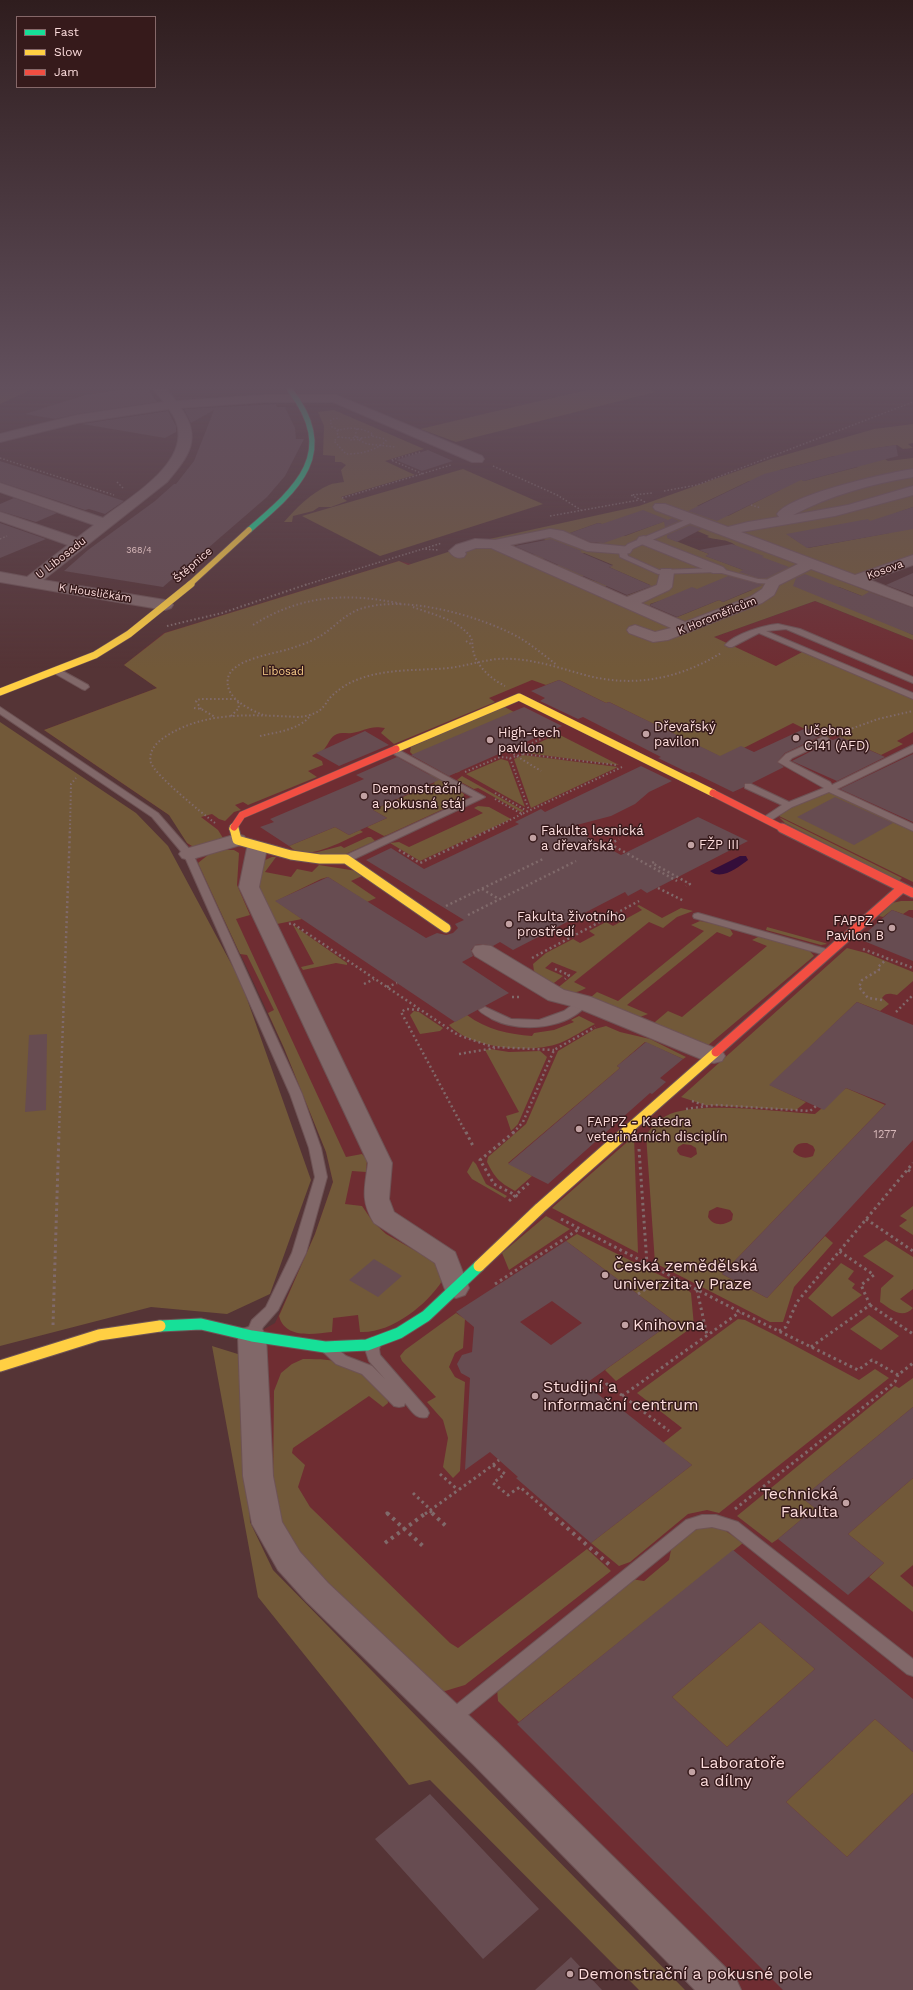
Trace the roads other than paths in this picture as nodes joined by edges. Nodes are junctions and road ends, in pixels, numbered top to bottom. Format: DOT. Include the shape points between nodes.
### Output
graph roads {
  1 [pos="157,483"];
  2 [pos="298,483"];
  3 [pos="865,483"];
  4 [pos="0,487"];
  5 [pos="913,490"];
  6 [pos="819,496"];
  7 [pos="660,507"];
  8 [pos="843,510"];
  9 [pos="0,516"];
  10 [pos="692,519"];
  11 [pos="760,523"];
  12 [pos="106,524"];
  13 [pos="728,532"];
  14 [pos="644,540"];
  15 [pos="80,544"];
  16 [pos="495,544"];
  17 [pos="625,550"];
  18 [pos="459,554"];
  19 [pos="913,560"];
  20 [pos="811,563"];
  21 [pos="718,570"];
  22 [pos="666,572"];
  23 [pos="0,577"];
  24 [pos="856,580"];
  25 [pos="29,582"];
  26 [pos="773,582"];
  27 [pos="913,602"];
  28 [pos="626,603"];
  29 [pos="165,605"];
  30 [pos="652,623"];
  31 [pos="683,629"];
  32 [pos="635,630"];
  33 [pos="760,630"];
  34 [pos="729,645"];
  35 [pos="57,671"];
  36 [pos="913,680"];
  37 [pos="85,687"];
  38 [pos="0,692"];
  39 [pos="913,696"];
  40 [pos="0,710"];
  41 [pos="825,739"];
  42 [pos="913,748"];
  43 [pos="394,751"];
  44 [pos="748,786"];
  45 [pos="830,789"];
  46 [pos="789,805"];
  47 [pos="767,819"];
  48 [pos="913,828"];
  49 [pos="242,839"];
  50 [pos="189,854"];
  51 [pos="346,859"];
  52 [pos="902,888"];
  53 [pos="913,893"];
  54 [pos="698,916"];
  55 [pos="446,928"];
  56 [pos="483,951"];
  57 [pos="829,953"];
  58 [pos="583,1002"];
  59 [pos="485,1010"];
  60 [pos="714,1056"];
  61 [pos="456,1288"];
  62 [pos="252,1336"];
  63 [pos="375,1342"];
  64 [pos="325,1347"];
  65 [pos="0,1366"];
  66 [pos="399,1402"];
  67 [pos="422,1414"];
  68 [pos="913,1669"];
  69 [pos="450,1720"];
  70 [pos="722,1990"];
  1 -- 12 [label="street, U Libosadu"];
  2 -- 29 [label="street, Štěpnice" via="227,552"];
  3 -- 6 [label="street"];
  4 -- 12 [label="street"];
  5 -- 8 [label="street"];
  6 -- 8 [label="street" via="811,506 827,511"];
  6 -- 11 [label="street"];
  7 -- 10 [label="street"];
  8 -- 11 [label="street"];
  9 -- 15 [label="street"];
  10 -- 13 [label="street"];
  10 -- 14 [label="lane"];
  11 -- 13 [label="street"];
  12 -- 15 [label="street, U Libosadu"];
  13 -- 20 [label="street"];
  14 -- 17 [label="lane"];
  14 -- 21 [label="street"];
  15 -- 25 [label="street, U Libosadu"];
  16 -- 17 [label="street" via="550,533 587,547"];
  16 -- 18 [label="street" via="474,543 456,551"];
  16 -- 28 [label="street"];
  17 -- 22 [label="lane" via="624,557 658,572"];
  19 -- 24 [label="street, Kosova"];
  20 -- 24 [label="street"];
  20 -- 26 [label="street, K Horoměřicům"];
  21 -- 22 [label="lane"];
  21 -- 26 [label="lane" via="758,581"];
  22 -- 28 [label="street" via="664,587"];
  23 -- 25 [label="street, K Housličkám"];
  24 -- 27 [label="street"];
  25 -- 29 [label="street, K Housličkám"];
  26 -- 31 [label="street, K Horoměřicům" via="768,592 756,600"];
  28 -- 31 [label="street"];
  29 -- 35 [label="street, Štěpnice" via="95,655"];
  30 -- 31 [label="street" via="668,629"];
  31 -- 32 [label="street, K Horoměřicům" via="662,637 653,637"];
  33 -- 34 [label="lane"];
  33 -- 36 [label="lane" via="774,625 795,628 808,636"];
  33 -- 39 [label="lane"];
  35 -- 37 [label="lane"];
  35 -- 38 [label="street, Štěpnice"];
  40 -- 50 [label="lane" via="155,815"];
  41 -- 45 [label="lane" via="789,756 783,762 827,784"];
  42 -- 45 [label="lane"];
  43 -- 47 [label="street" via="519,697"];
  43 -- 49 [label="street" via="242,815"];
  43 -- 51 [label="lane" via="480,797"];
  44 -- 46 [label="lane"];
  45 -- 46 [label="lane"];
  45 -- 48 [label="lane"];
  46 -- 47 [label="lane"];
  47 -- 52 [label="street"];
  49 -- 50 [label="street"];
  49 -- 51 [label="street" via="329,861"];
  49 -- 61 [label="street" via="249,888 380,1163 376,1199 383,1217 446,1258"];
  50 -- 62 [label="lane" via="296,1094 322,1177 299,1253 271,1310 257,1324"];
  51 -- 55 [label="street"];
  52 -- 53 [label="street"];
  52 -- 57 [label="street"];
  54 -- 57 [label="lane"];
  56 -- 58 [label="street" via="556,996"];
  57 -- 60 [label="street"];
  58 -- 59 [label="lane" via="576,1010 542,1023 509,1022"];
  58 -- 60 [label="street"];
  60 -- 61 [label="street" via="540,1208"];
  61 -- 63 [label="street" via="426,1316 399,1333"];
  62 -- 64 [label="street"];
  62 -- 65 [label="street" via="201,1324 132,1327 60,1345"];
  62 -- 69 [label="street" via="258,1476 267,1524 289,1561"];
  63 -- 64 [label="street" via="367,1345"];
  63 -- 67 [label="lane" via="372,1349 374,1357"];
  64 -- 66 [label="lane" via="341,1360 367,1370"];
  68 -- 69 [label="lane" via="733,1526 706,1520 690,1524"];
  69 -- 70 [label="street"];
}
